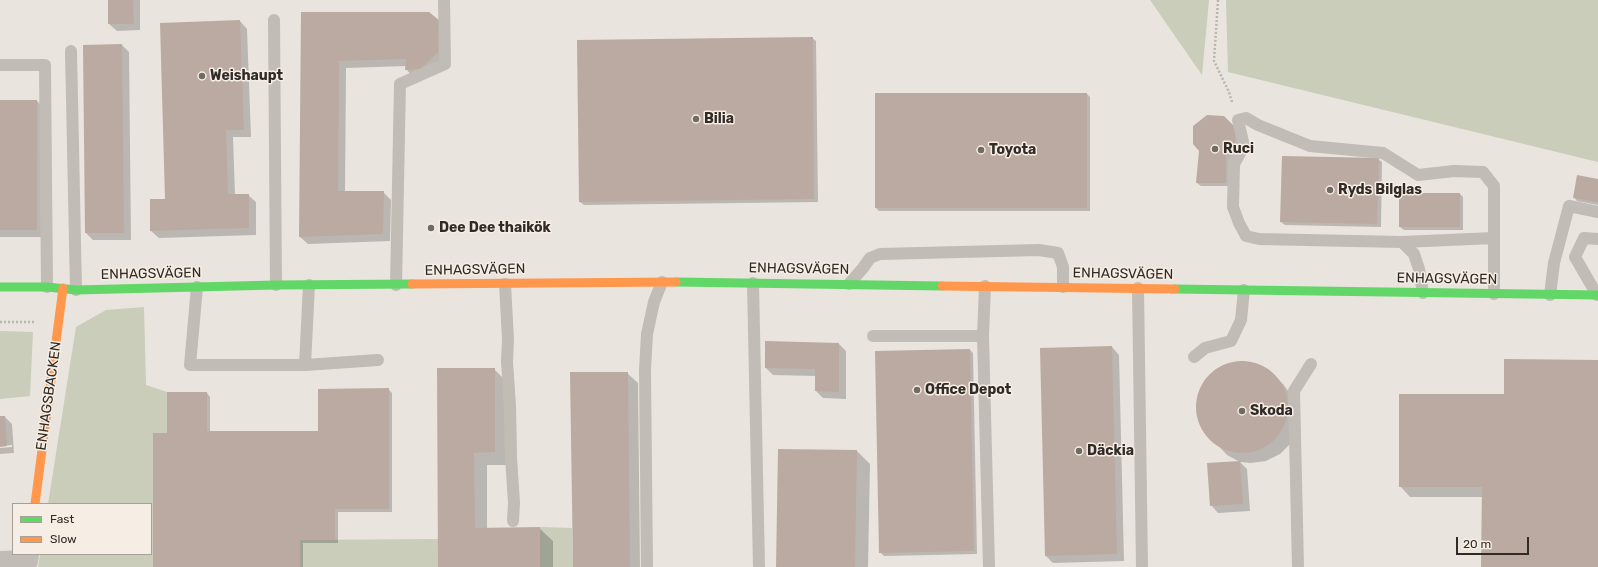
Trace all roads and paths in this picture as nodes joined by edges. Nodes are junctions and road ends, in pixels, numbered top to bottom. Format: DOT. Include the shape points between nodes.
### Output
graph roads {
  1 [pos="444,0"];
  2 [pos="1218,0"];
  3 [pos="274,20"];
  4 [pos="71,51"];
  5 [pos="0,65"];
  6 [pos="1238,120"];
  7 [pos="1598,212"];
  8 [pos="1494,238"];
  9 [pos="1598,239"];
  10 [pos="1402,242"];
  11 [pos="662,282"];
  12 [pos="752,283"];
  13 [pos="505,284"];
  14 [pos="849,284"];
  15 [pos="276,285"];
  16 [pos="309,285"];
  17 [pos="396,285"];
  18 [pos="197,286"];
  19 [pos="985,286"];
  20 [pos="0,287"];
  21 [pos="46,287"];
  22 [pos="1063,287"];
  23 [pos="63,288"];
  24 [pos="1138,288"];
  25 [pos="76,290"];
  26 [pos="1244,290"];
  27 [pos="1423,293"];
  28 [pos="1494,294"];
  29 [pos="1550,295"];
  30 [pos="1597,295"];
  31 [pos="873,336"];
  32 [pos="983,336"];
  33 [pos="1194,358"];
  34 [pos="378,360"];
  35 [pos="1311,364"];
  36 [pos="305,365"];
  37 [pos="35,503"];
  38 [pos="513,522"];
  39 [pos="28,555"];
  40 [pos="0,562"];
  41 [pos="647,567"];
  42 [pos="759,567"];
  43 [pos="989,567"];
  44 [pos="1142,567"];
  45 [pos="1298,567"];
  1 -- 17 [label="lane" via="445,64 400,84"];
  2 -- 6 [label="path" via="1214,61 1229,92"];
  3 -- 15 [label="lane"];
  4 -- 25 [label="lane"];
  5 -- 21 [label="lane" via="45,65"];
  6 -- 8 [label="lane" via="1246,118 1310,146 1383,153 1418,175 1454,171 1483,172 1494,186"];
  6 -- 10 [label="lane" via="1244,146 1234,164 1233,206 1246,236 1259,239"];
  7 -- 29 [label="lane" via="1569,206 1554,263"];
  8 -- 10 [label="lane"];
  8 -- 28 [label="lane"];
  9 -- 30 [label="lane" via="1584,238 1575,257"];
  10 -- 27 [label="lane" via="1414,254"];
  11 -- 12 [label="street, ENHAGSVÄGEN"];
  11 -- 13 [label="street, ENHAGSVÄGEN"];
  11 -- 41 [label="lane" via="654,302 647,334 645,363"];
  12 -- 14 [label="street, ENHAGSVÄGEN"];
  12 -- 42 [label="lane"];
  13 -- 17 [label="street, ENHAGSVÄGEN"];
  13 -- 38 [label="lane"];
  14 -- 19 [label="street, ENHAGSVÄGEN"];
  14 -- 22 [label="lane" via="870,258 880,254 1039,250 1058,253 1064,274"];
  15 -- 16 [label="street, ENHAGSVÄGEN"];
  15 -- 18 [label="street, ENHAGSVÄGEN"];
  16 -- 17 [label="street, ENHAGSVÄGEN"];
  16 -- 36 [label="lane"];
  18 -- 25 [label="street, ENHAGSVÄGEN"];
  18 -- 36 [label="lane" via="190,365"];
  19 -- 22 [label="street, ENHAGSVÄGEN"];
  19 -- 32 [label="lane"];
  20 -- 21 [label="street, ENHAGSVÄGEN"];
  21 -- 23 [label="street, ENHAGSVÄGEN"];
  22 -- 24 [label="street, ENHAGSVÄGEN"];
  23 -- 25 [label="street, ENHAGSVÄGEN"];
  23 -- 37 [label="street, ENHAGSBACKEN"];
  24 -- 26 [label="street, ENHAGSVÄGEN"];
  24 -- 44 [label="lane"];
  26 -- 27 [label="street, ENHAGSVÄGEN"];
  26 -- 33 [label="lane" via="1241,320 1231,341 1205,348"];
  27 -- 28 [label="street, ENHAGSVÄGEN"];
  28 -- 29 [label="street, ENHAGSVÄGEN"];
  29 -- 30 [label="street, ENHAGSVÄGEN"];
  31 -- 32 [label="lane"];
  32 -- 43 [label="lane"];
  34 -- 36 [label="lane"];
  35 -- 45 [label="lane" via="1294,391"];
  39 -- 40 [label="street" via="27,561"];
}
